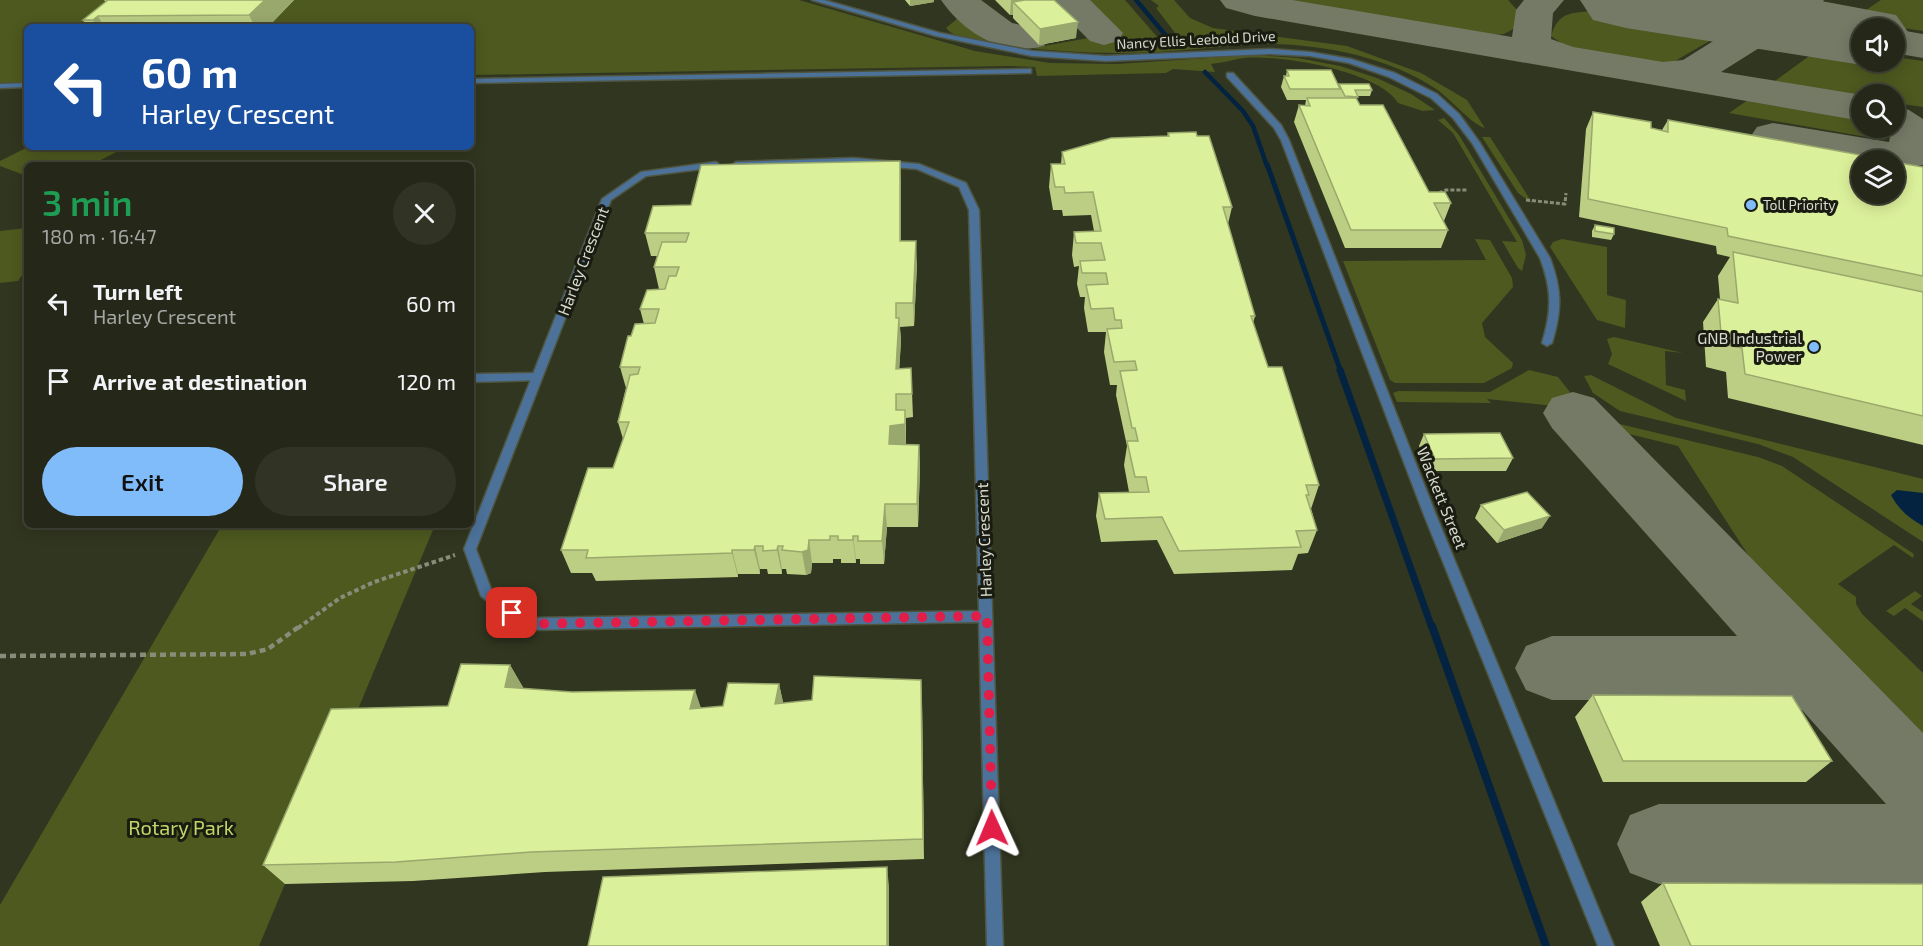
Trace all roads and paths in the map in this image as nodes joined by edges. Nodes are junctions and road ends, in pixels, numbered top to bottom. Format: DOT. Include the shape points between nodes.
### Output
graph roads {
  1 [pos="816,0"];
  2 [pos="95,19"];
  3 [pos="86,24"];
  4 [pos="1028,70"];
  5 [pos="1230,75"];
  6 [pos="474,81"];
  7 [pos="0,86"];
  8 [pos="24,86"];
  9 [pos="1467,190"];
  10 [pos="1566,194"];
  11 [pos="1430,199"];
  12 [pos="1532,200"];
  13 [pos="1547,343"];
  14 [pos="537,377"];
  15 [pos="474,378"];
  16 [pos="470,549"];
  17 [pos="987,616"];
  18 [pos="0,656"];
  19 [pos="995,946"];
  20 [pos="1606,946"];
  1 -- 13 [label="street, Nancy Ellis Leebold Drive" via="953,39 1033,54 1100,58 1291,50 1338,57 1401,79 1432,95 1461,120 1545,258 1557,297"];
  2 -- 3 [label="path"];
  4 -- 6 [label="street"];
  5 -- 20 [label="street, Wackett Street" via="1274,122 1285,140 1430,515"];
  7 -- 8 [label="street"];
  9 -- 11 [label="path" via="1446,190"];
  10 -- 12 [label="path" via="1565,204"];
  14 -- 15 [label="street"];
  14 -- 16 [label="street, Harley Crescent"];
  14 -- 17 [label="street, Harley Crescent" via="608,199 644,174 706,166 854,161 919,166 963,185 974,210"];
  16 -- 17 [label="street, Harley Crescent" via="486,592 526,624"];
  16 -- 18 [label="path" via="340,598 268,649 224,654"];
  17 -- 19 [label="street, Harley Crescent"];
}
